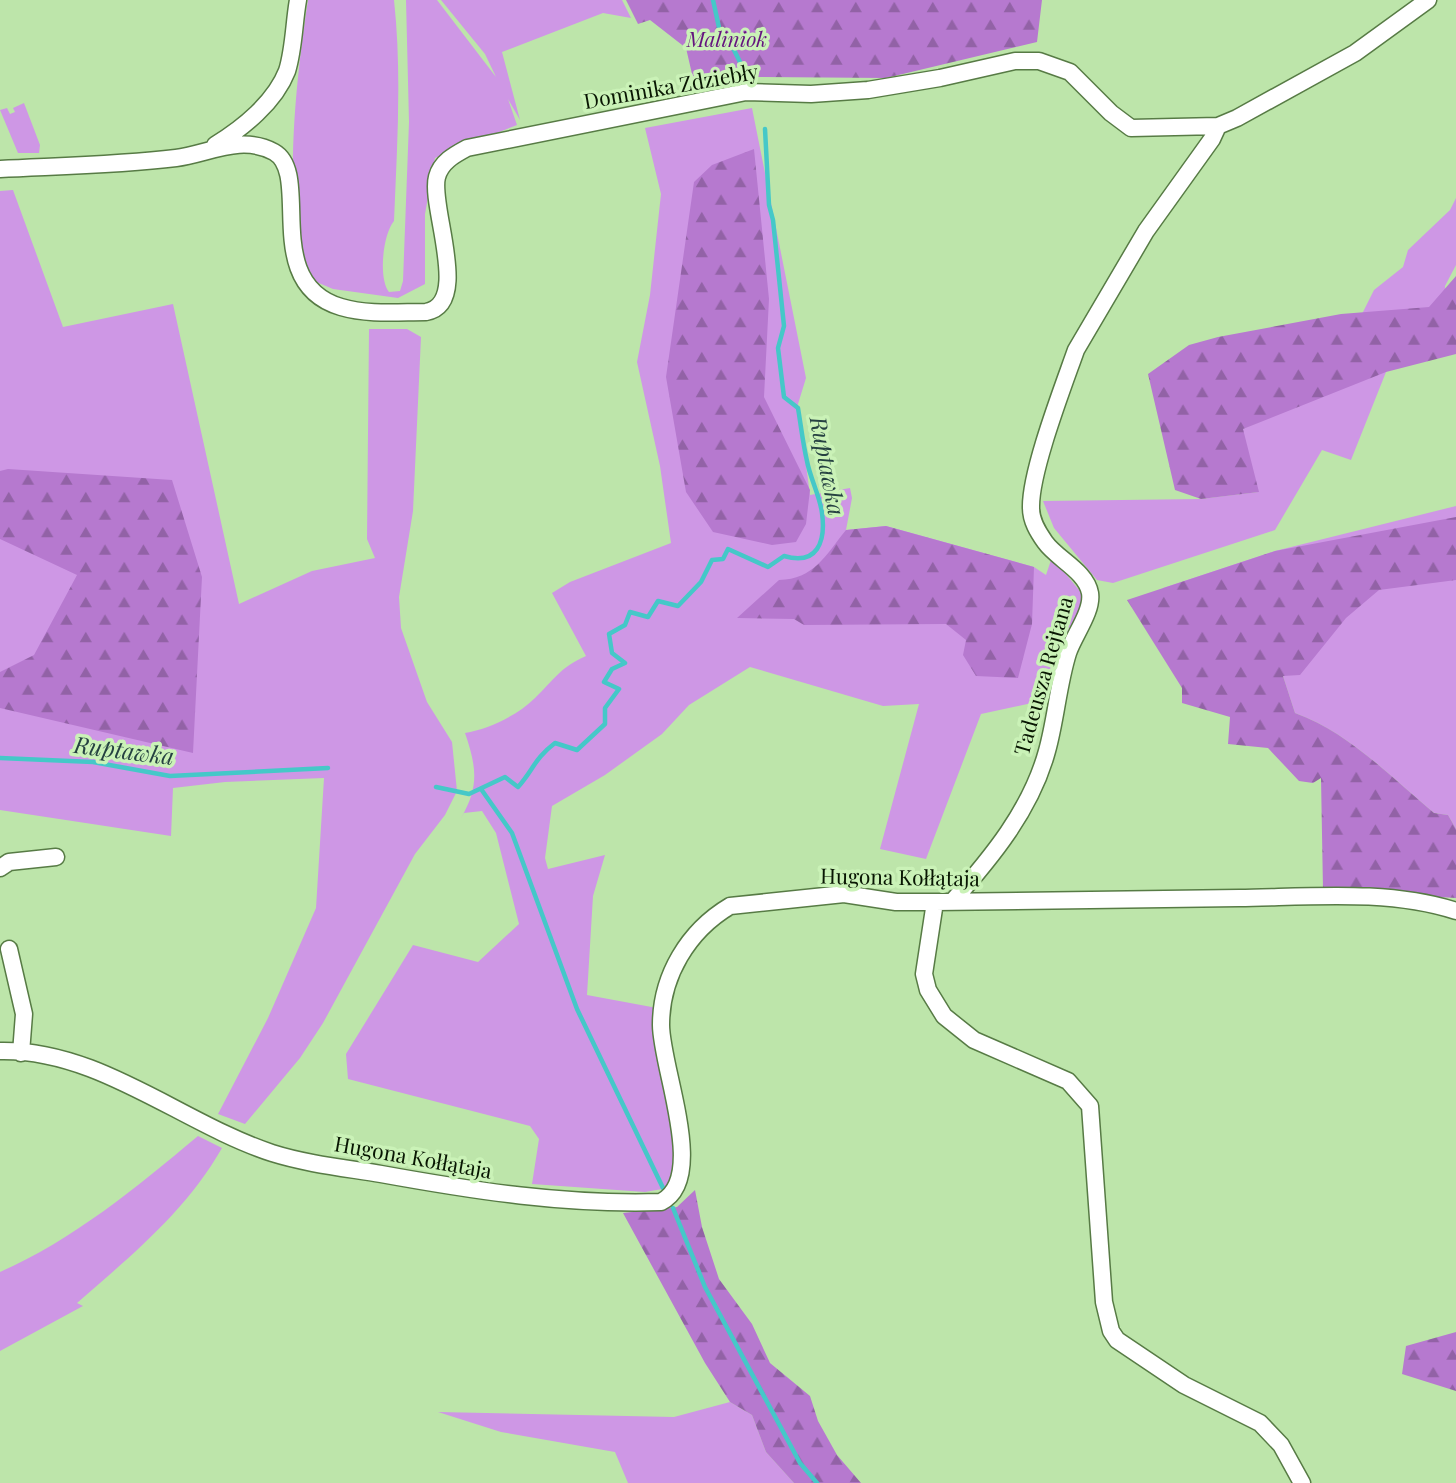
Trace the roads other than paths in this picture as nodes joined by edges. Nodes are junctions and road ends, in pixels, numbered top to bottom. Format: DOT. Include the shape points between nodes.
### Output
graph roads {
  1 [pos="298,0"];
  2 [pos="1428,0"];
  3 [pos="1218,126"];
  4 [pos="210,148"];
  5 [pos="0,169"];
  6 [pos="56,857"];
  7 [pos="0,868"];
  8 [pos="935,902"];
  9 [pos="952,902"];
  10 [pos="1456,911"];
  11 [pos="9,949"];
  12 [pos="0,1051"];
  13 [pos="21,1053"];
  14 [pos="1302,1483"];
  1 -- 4 [label="street, Dominika Zdziebły" via="287,70 276,89 235,133"];
  2 -- 3 [label="street, Dominika Zdziebły" via="1355,53"];
  3 -- 4 [label="street, Dominika Zdziebły" via="1131,128 1070,72 1039,61 1015,61 869,90 746,92 492,141 452,156 437,177 447,287 441,304 426,312 363,311 326,302 310,289 292,250 285,163 275,153 258,147"];
  3 -- 9 [label="street, Tadeusza Rejtana" via="1146,232 1069,369 1031,509 1046,544 1088,587 1089,604 1068,653 1046,754 1031,792 1007,837"];
  4 -- 5 [label="street, Dominika Zdziebły" via="178,158"];
  6 -- 7 [label="street" via="9,862"];
  8 -- 9 [label="street, Hugona Kołłątaja"];
  8 -- 13 [label="street, Hugona Kołłątaja" via="844,894 743,902 714,915 699,930 675,966 663,1004 662,1045 683,1161 680,1183 661,1202 539,1200 293,1158 247,1143 84,1066"];
  8 -- 14 [label="street" via="924,974 944,1016 974,1040 1068,1081 1090,1106 1104,1302 1111,1331 1127,1349 1272,1432"];
  9 -- 10 [label="street, Hugona Kołłątaja" via="1304,897 1398,899"];
  11 -- 13 [label="street" via="24,1014"];
  12 -- 13 [label="street, Hugona Kołłątaja"];
}
